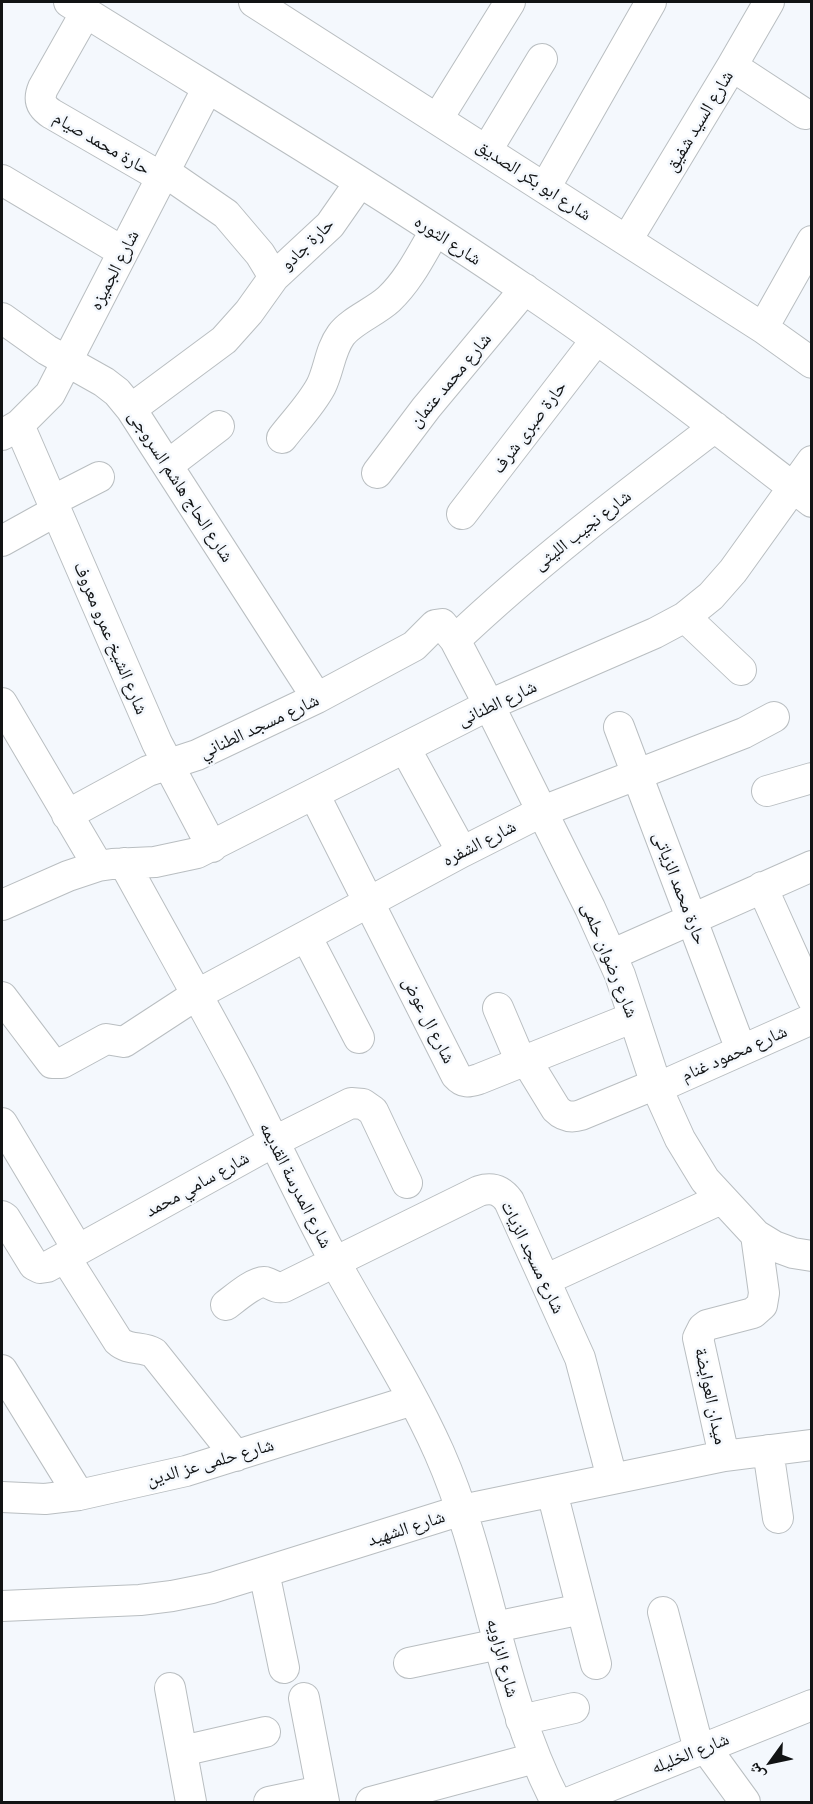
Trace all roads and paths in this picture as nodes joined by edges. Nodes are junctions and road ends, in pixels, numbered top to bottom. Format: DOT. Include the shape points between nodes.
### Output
graph roads {
  1 [pos="254,2"];
  2 [pos="510,2"];
  3 [pos="651,2"];
  4 [pos="769,2"];
  5 [pos="78,7"];
  6 [pos="542,59"];
  7 [pos="732,66"];
  8 [pos="207,89"];
  9 [pos="805,114"];
  10 [pos="438,118"];
  11 [pos="487,150"];
  12 [pos="163,174"];
  13 [pos="2,180"];
  14 [pos="360,183"];
  15 [pos="545,188"];
  16 [pos="435,231"];
  17 [pos="627,240"];
  18 [pos="812,241"];
  19 [pos="123,252"];
  20 [pos="274,277"];
  21 [pos="525,289"];
  22 [pos="2,318"];
  23 [pos="763,328"];
  24 [pos="596,340"];
  25 [pos="67,362"];
  26 [pos="812,363"];
  27 [pos="131,409"];
  28 [pos="219,426"];
  29 [pos="715,427"];
  30 [pos="6,432"];
  31 [pos="282,438"];
  32 [pos="812,461"];
  33 [pos="168,465"];
  34 [pos="377,473"];
  35 [pos="99,477"];
  36 [pos="802,494"];
  37 [pos="54,506"];
  38 [pos="462,514"];
  39 [pos="2,541"];
  40 [pos="685,617"];
  41 [pos="448,632"];
  42 [pos="741,670"];
  43 [pos="317,698"];
  44 [pos="2,703"];
  45 [pos="489,705"];
  46 [pos="774,717"];
  47 [pos="619,727"];
  48 [pos="405,748"];
  49 [pos="167,764"];
  50 [pos="636,773"];
  51 [pos="812,778"];
  52 [pos="767,791"];
  53 [pos="314,794"];
  54 [pos="543,811"];
  55 [pos="67,815"];
  56 [pos="212,847"];
  57 [pos="462,852"];
  58 [pos="111,865"];
  59 [pos="812,866"];
  60 [pos="762,888"];
  61 [pos="369,902"];
  62 [pos="2,904"];
  63 [pos="692,919"];
  64 [pos="306,936"];
  65 [pos="611,955"];
  66 [pos="196,995"];
  67 [pos="2,997"];
  68 [pos="812,998"];
  69 [pos="498,1008"];
  70 [pos="634,1017"];
  71 [pos="812,1019"];
  72 [pos="359,1038"];
  73 [pos="741,1050"];
  74 [pos="524,1061"];
  75 [pos="656,1086"];
  76 [pos="2,1123"];
  77 [pos="275,1142"];
  78 [pos="407,1183"];
  79 [pos="721,1199"];
  80 [pos="2,1216"];
  81 [pos="756,1235"];
  82 [pos="71,1253"];
  83 [pos="812,1256"];
  84 [pos="335,1262"];
  85 [pos="545,1280"];
  86 [pos="226,1305"];
  87 [pos="2,1370"];
  88 [pos="413,1400"];
  89 [pos="812,1445"];
  90 [pos="768,1450"];
  91 [pos="236,1456"];
  92 [pos="724,1456"];
  93 [pos="612,1478"];
  94 [pos="552,1492"];
  95 [pos="79,1495"];
  96 [pos="2,1497"];
  97 [pos="462,1510"];
  98 [pos="778,1518"];
  99 [pos="264,1572"];
  100 [pos="2,1606"];
  101 [pos="582,1609"];
  102 [pos="663,1612"];
  103 [pos="497,1636"];
  104 [pos="409,1663"];
  105 [pos="596,1664"];
  106 [pos="284,1668"];
  107 [pos="170,1688"];
  108 [pos="304,1698"];
  109 [pos="812,1705"];
  110 [pos="574,1708"];
  111 [pos="521,1720"];
  112 [pos="265,1732"];
  113 [pos="702,1748"];
  114 [pos="182,1751"];
  115 [pos="535,1758"];
  116 [pos="322,1797"];
  117 [pos="372,1802"];
  118 [pos="191,1803"];
  119 [pos="269,1803"];
  120 [pos="556,1803"];
  121 [pos="570,1803"];
  122 [pos="745,1803"];
  1 -- 10 [label="street, شارع ابو بكر الصديق"];
  2 -- 10 [label="street"];
  3 -- 15 [label="street"];
  4 -- 7 [label="street, شارع السيد شفيق"];
  5 -- 8 [label="street, شارع الثوره"];
  5 -- 12 [label="street, حارة محمد صيام" via="43,88 41,103 52,114"];
  6 -- 11 [label="street"];
  7 -- 9 [label="street"];
  7 -- 17 [label="street, شارع السيد شفيق"];
  8 -- 12 [label="street, شارع الجميزه"];
  8 -- 14 [label="street, شارع الثوره"];
  10 -- 11 [label="street, شارع ابو بكر الصديق"];
  11 -- 15 [label="street, شارع ابو بكر الصديق"];
  12 -- 19 [label="street, شارع الجميزه"];
  12 -- 20 [label="street" via="226,214"];
  13 -- 19 [label="street"];
  14 -- 16 [label="street, شارع الثوره"];
  14 -- 20 [label="street, حارة جادو" via="330,225"];
  15 -- 17 [label="street, شارع ابو بكر الصديق"];
  16 -- 21 [label="street, شارع الثوره"];
  16 -- 31 [label="street" via="390,299 342,333 316,393"];
  17 -- 23 [label="street, شارع ابو بكر الصديق"];
  18 -- 23 [label="street"];
  19 -- 25 [label="street, شارع الجميزه"];
  20 -- 27 [label="street, حارة جادو" via="224,340"];
  21 -- 24 [label="street, شارع الثوره"];
  21 -- 34 [label="street, شارع محمد عتمان"];
  22 -- 25 [label="street, شارع الحاج هاشم السروجى"];
  23 -- 26 [label="street, شارع ابو بكر الصديق"];
  24 -- 29 [label="street, شارع الثوره"];
  24 -- 38 [label="street, حارة صبرى شرف"];
  25 -- 27 [label="street, شارع الحاج هاشم السروجى" via="104,382"];
  25 -- 30 [label="street, شارع الجميزه" via="50,394"];
  27 -- 33 [label="street, شارع الحاج هاشم السروجى"];
  28 -- 33 [label="street"];
  29 -- 36 [label="street, شارع الثوره"];
  29 -- 41 [label="street, شارع نجيب الليثى"];
  30 -- 37 [label="street, شارع الشيخ عمرو معروف"];
  32 -- 36 [label="street, شارع الطنانى"];
  33 -- 43 [label="street, شارع الحاج هاشم السروجى"];
  35 -- 37 [label="street"];
  36 -- 40 [label="street, شارع الطنانى" via="711,596"];
  37 -- 39 [label="street"];
  37 -- 49 [label="street, شارع الشيخ عمرو معروف"];
  40 -- 42 [label="street"];
  40 -- 45 [label="street, شارع الطنانى"];
  41 -- 43 [label="street, شارع مسجد الطناني" via="435,625 414,646"];
  41 -- 45 [label="street, شارع رضوان حلمى"];
  43 -- 49 [label="street, شارع مسجد الطناني" via="197,755"];
  44 -- 55 [label="street, شارع المدرسة القديمه"];
  45 -- 48 [label="street, شارع الطنانى"];
  45 -- 54 [label="street, شارع رضوان حلمى"];
  46 -- 50 [label="street, شارع الشفره" via="744,733"];
  47 -- 50 [label="street, حارة محمد الزياتى"];
  48 -- 53 [label="street, شارع الطنانى"];
  48 -- 57 [label="street"];
  49 -- 55 [label="street, شارع مسجد الطناني"];
  49 -- 56 [label="street, شارع الشيخ عمرو معروف"];
  50 -- 54 [label="street, شارع الشفره"];
  50 -- 63 [label="street, حارة محمد الزياتى"];
  51 -- 52 [label="street"];
  53 -- 56 [label="street, شارع الطنانى"];
  53 -- 61 [label="street, شارع ال عوض"];
  54 -- 57 [label="street, شارع الشفره"];
  54 -- 65 [label="street, شارع رضوان حلمى"];
  55 -- 58 [label="street, شارع المدرسة القديمه"];
  56 -- 58 [label="street, شارع الطنانى" via="175,859"];
  57 -- 61 [label="street, شارع الشفره"];
  58 -- 62 [label="street, شارع الطنانى" via="68,876"];
  58 -- 66 [label="street, شارع المدرسة القديمه"];
  59 -- 60 [label="street"];
  60 -- 63 [label="street"];
  60 -- 68 [label="street"];
  61 -- 64 [label="street, شارع الشفره"];
  61 -- 74 [label="street, شارع ال عوض" via="461,1080 479,1079"];
  63 -- 65 [label="street"];
  63 -- 73 [label="street, حارة محمد الزياتى"];
  64 -- 66 [label="street, شارع الشفره"];
  64 -- 72 [label="street"];
  65 -- 70 [label="street, شارع رضوان حلمى"];
  66 -- 67 [label="street, شارع الشفره" via="124,1042 106,1039 59,1064 52,1063"];
  66 -- 77 [label="street, شارع المدرسة القديمه"];
  69 -- 74 [label="street"];
  70 -- 74 [label="street, شارع ال عوض"];
  70 -- 75 [label="street, شارع رضوان حلمى"];
  71 -- 73 [label="street, شارع محمود غنام"];
  73 -- 75 [label="street, شارع محمود غنام"];
  74 -- 75 [label="street, شارع محمود غنام" via="556,1109 570,1117"];
  75 -- 79 [label="street, شارع رضوان حلمى" via="680,1139"];
  76 -- 82 [label="street"];
  77 -- 78 [label="street, شارع سامي محمد" via="344,1105 363,1104 373,1111"];
  77 -- 82 [label="street, شارع سامي محمد"];
  77 -- 84 [label="street, شارع المدرسة القديمه"];
  79 -- 81 [label="street, شارع رضوان حلمى"];
  79 -- 85 [label="street"];
  80 -- 82 [label="street, شارع سامي محمد" via="34,1265 47,1267"];
  81 -- 83 [label="street, شارع رضوان حلمى" via="774,1246"];
  81 -- 92 [label="street, ميدان العوايضة" via="764,1293 762,1305 753,1313 707,1325 698,1338"];
  82 -- 91 [label="street" via="118,1341 129,1348 154,1353"];
  84 -- 85 [label="street, شارع مسجد الزيات" via="479,1191 492,1189 509,1201"];
  84 -- 86 [label="street, شارع مسجد الزيات" via="284,1287 258,1283"];
  84 -- 88 [label="street, شارع المدرسة القديمه"];
  85 -- 93 [label="street, شارع مسجد الزيات" via="583,1365"];
  87 -- 95 [label="street"];
  88 -- 91 [label="street, شارع حلمى عز الدين"];
  88 -- 97 [label="street, شارع المدرسة القديمه"];
  89 -- 90 [label="street, شارع الشهيد"];
  90 -- 92 [label="street, شارع الشهيد"];
  90 -- 98 [label="street"];
  91 -- 95 [label="street, شارع حلمى عز الدين" via="186,1472"];
  92 -- 93 [label="street, شارع الشهيد"];
  93 -- 94 [label="street, شارع الشهيد"];
  94 -- 97 [label="street, شارع الشهيد"];
  94 -- 101 [label="street"];
  95 -- 96 [label="street, شارع حلمى عز الدين" via="45,1499"];
  97 -- 99 [label="street, شارع الشهيد"];
  97 -- 103 [label="street, شارع الزاويه"];
  99 -- 100 [label="street, شارع الشهيد" via="151,1599"];
  99 -- 106 [label="street"];
  101 -- 103 [label="street"];
  101 -- 105 [label="street"];
  102 -- 113 [label="street"];
  103 -- 104 [label="street"];
  103 -- 111 [label="street, شارع الزاويه"];
  107 -- 114 [label="street"];
  108 -- 116 [label="street"];
  109 -- 113 [label="street, شارع الخليله"];
  110 -- 111 [label="street"];
  111 -- 115 [label="street, شارع الزاويه"];
  112 -- 114 [label="street"];
  113 -- 121 [label="street, شارع الخليله"];
  113 -- 122 [label="street"];
  114 -- 118 [label="street"];
  115 -- 117 [label="street"];
  115 -- 120 [label="street, شارع الزاويه"];
  116 -- 119 [label="street"];
}
